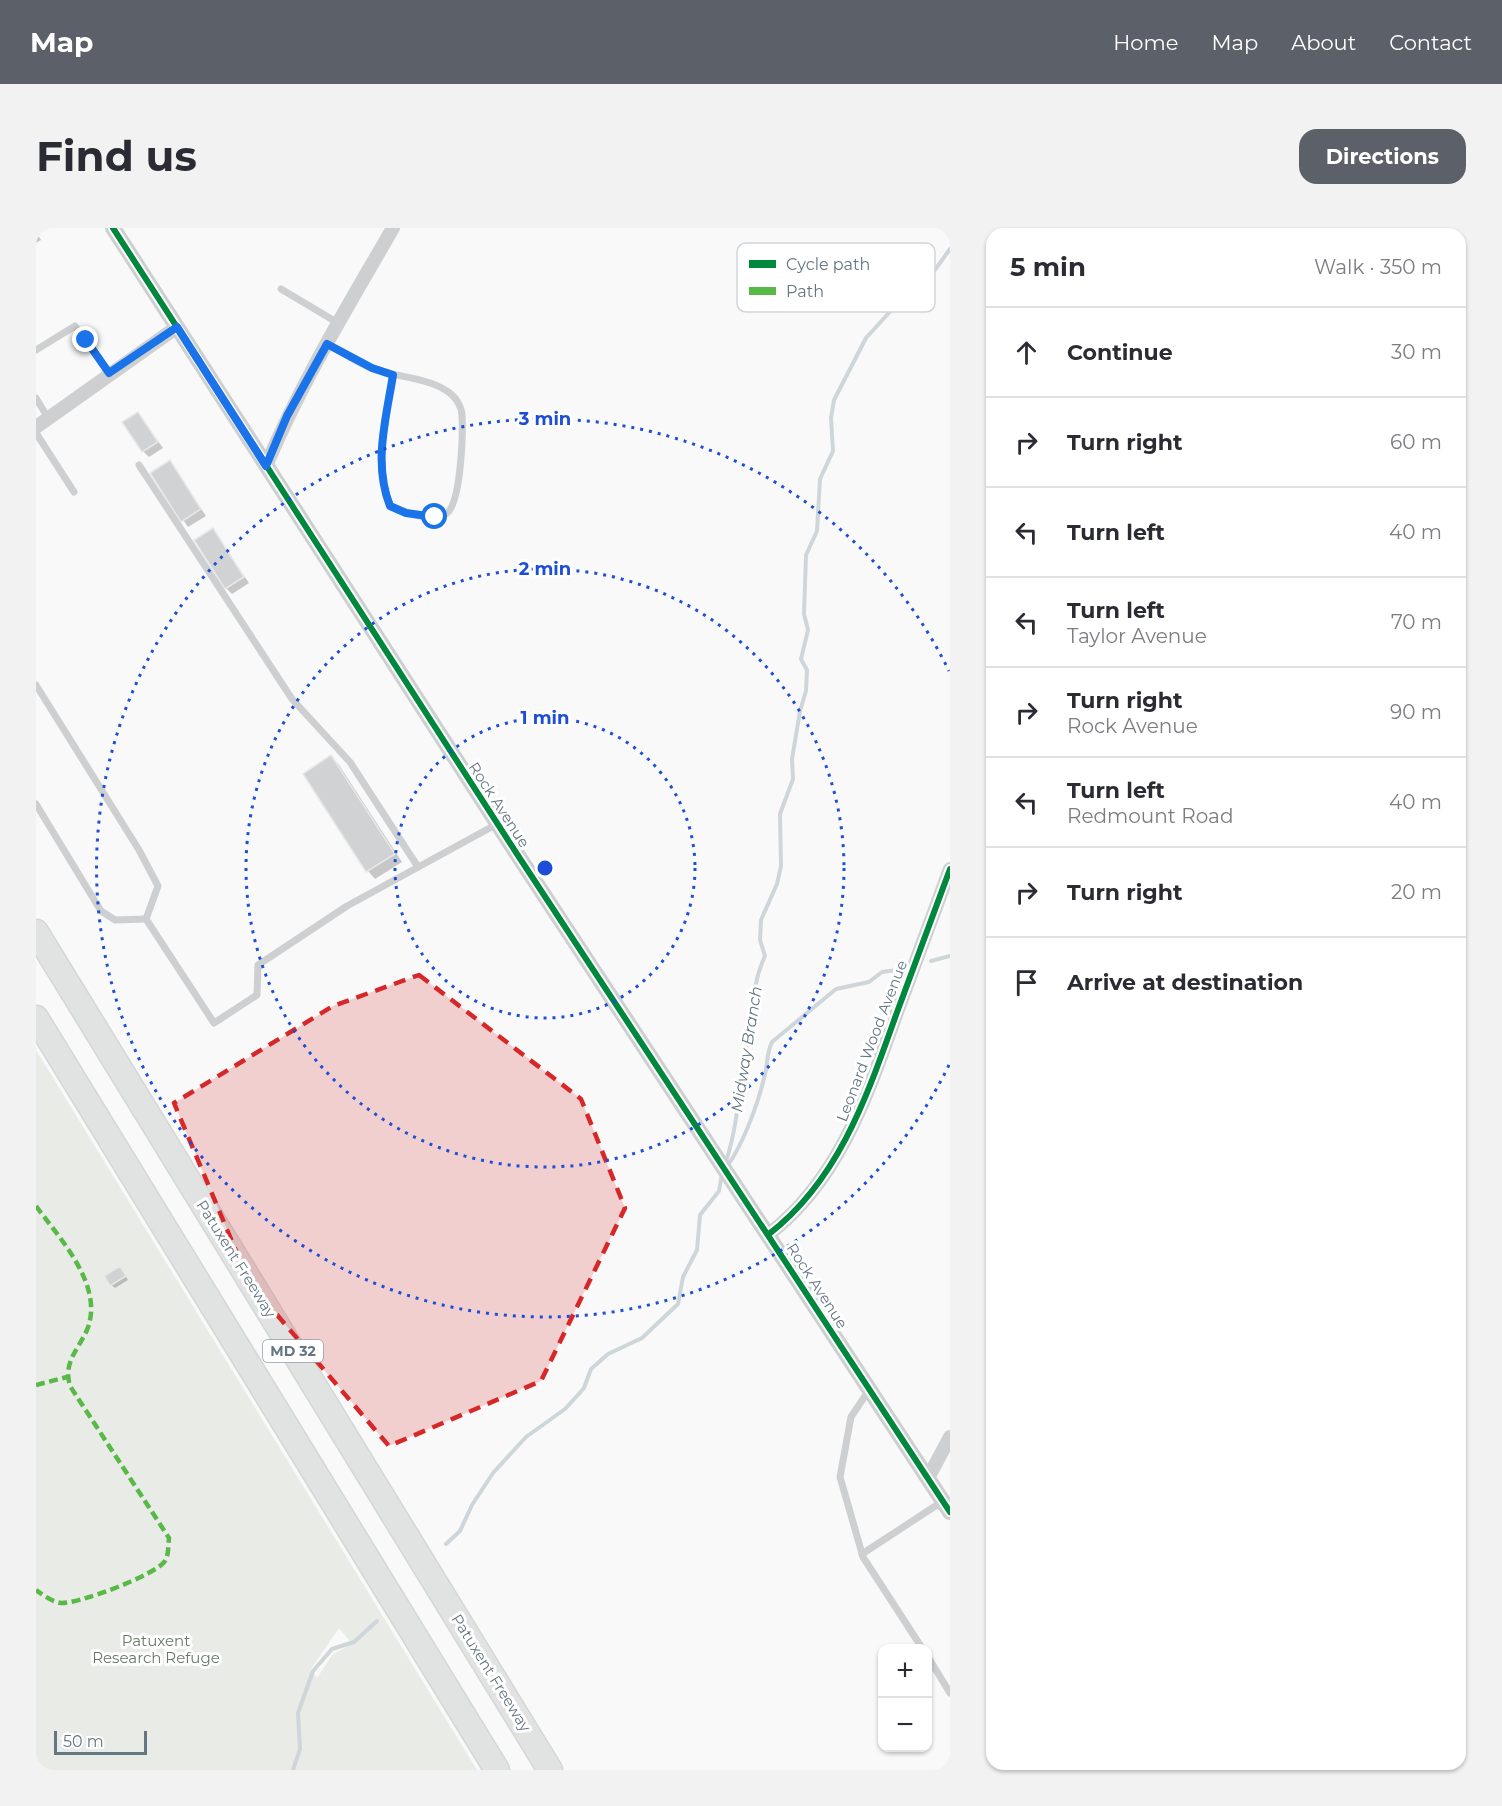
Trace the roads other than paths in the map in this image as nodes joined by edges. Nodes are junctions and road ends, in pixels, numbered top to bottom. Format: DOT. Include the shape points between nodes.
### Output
graph roads {
  1 [pos="113,228"];
  2 [pos="393,228"];
  3 [pos="281,289"];
  4 [pos="339,323"];
  5 [pos="177,327"];
  6 [pos="327,344"];
  7 [pos="36,350"];
  8 [pos="109,373"];
  9 [pos="393,375"];
  10 [pos="36,398"];
  11 [pos="48,418"];
  12 [pos="36,427"];
  13 [pos="36,433"];
  14 [pos="139,465"];
  15 [pos="266,466"];
  16 [pos="74,492"];
  17 [pos="36,685"];
  18 [pos="36,804"];
  19 [pos="497,824"];
  20 [pos="418,867"];
  21 [pos="950,869"];
  22 [pos="146,919"];
  23 [pos="36,932"];
  24 [pos="36,1018"];
  25 [pos="769,1234"];
  26 [pos="870,1388"];
  27 [pos="950,1437"];
  28 [pos="931,1472"];
  29 [pos="946,1506"];
  30 [pos="862,1554"];
  31 [pos="919,1644"];
  32 [pos="932,1665"];
  33 [pos="950,1693"];
  34 [pos="497,1770"];
  35 [pos="550,1770"];
  1 -- 5 [label="street, Rock Avenue"];
  2 -- 4 [label="street"];
  3 -- 4 [label="lane"];
  4 -- 6 [label="street"];
  5 -- 8 [label="street"];
  5 -- 15 [label="street, Rock Avenue"];
  6 -- 9 [label="lane"];
  6 -- 15 [label="street" via="287,416"];
  7 -- 8 [label="lane" via="75,326"];
  8 -- 11 [label="street"];
  9 -- 9 [label="lane" via="440,386 454,397 462,413 458,488 447,513 435,517 406,513 390,506 386,498 380,462"];
  10 -- 11 [label="lane"];
  11 -- 12 [label="street"];
  13 -- 16 [label="lane"];
  14 -- 20 [label="lane" via="292,699 350,762"];
  15 -- 19 [label="street, Rock Avenue"];
  17 -- 22 [label="lane" via="158,886"];
  18 -- 22 [label="lane" via="101,912 115,920"];
  19 -- 20 [label="lane"];
  19 -- 25 [label="street, Rock Avenue"];
  20 -- 22 [label="lane" via="347,906 258,965 257,995 214,1023"];
  21 -- 25 [label="street, Leonard Wood Avenue" via="852,1128 815,1189"];
  23 -- 35 [label="highway, Patuxent Freeway / MD 32"];
  24 -- 34 [label="highway, MD 32"];
  25 -- 26 [label="street, Rock Avenue"];
  26 -- 28 [label="street, Rock Avenue"];
  26 -- 30 [label="lane" via="851,1417 840,1478"];
  27 -- 28 [label="street"];
  28 -- 29 [label="street, Rock Avenue"];
  29 -- 30 [label="lane"];
  30 -- 31 [label="lane"];
  32 -- 33 [label="lane"];
}
